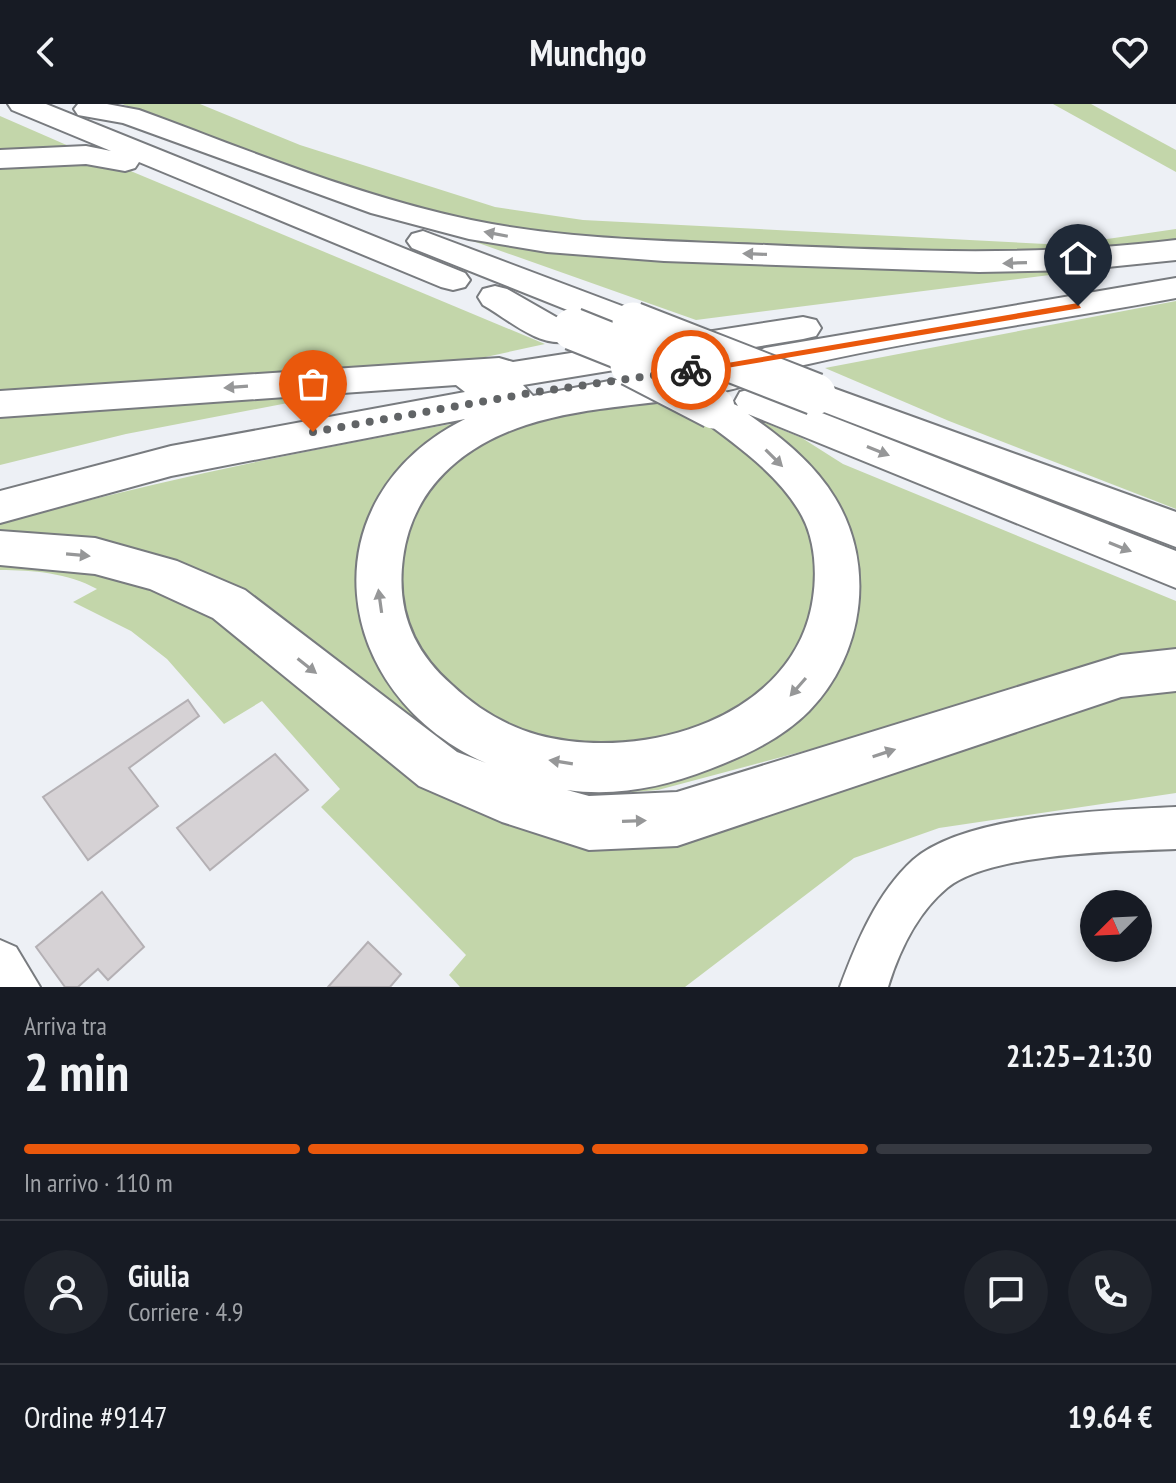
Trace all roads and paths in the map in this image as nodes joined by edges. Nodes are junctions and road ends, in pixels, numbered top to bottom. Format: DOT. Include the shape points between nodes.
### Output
graph roads {
  1 [pos="22,104"];
  2 [pos="82,107"];
  3 [pos="0,159"];
  4 [pos="219,184"];
  5 [pos="1176,250"];
  6 [pos="1176,268"];
  7 [pos="1176,288"];
  8 [pos="565,331"];
  9 [pos="783,344"];
  10 [pos="538,368"];
  11 [pos="0,404"];
  12 [pos="734,405"];
  13 [pos="0,481"];
  14 [pos="0,507"];
  15 [pos="1176,530"];
  16 [pos="0,548"];
  17 [pos="1176,570"];
  18 [pos="1176,670"];
  19 [pos="1176,828"];
  20 [pos="0,963"];
  21 [pos="16,987"];
  22 [pos="864,987"];
  1 -- 4 [label="highway"];
  5 -- 2 [label="highway, one-way" via="984,264 528,241 376,205 129,116"];
  2 -- 15 [label="highway, bridge"];
  3 -- 4 [label="highway" via="86,155"];
  4 -- 8 [label="highway"];
  6 -- 9 [label="highway"];
  7 -- 9 [label="highway"];
  8 -- 12 [label="highway, bridge"];
  8 -- 12 [label="highway, bridge" via="636,367"];
  9 -- 10 [label="highway"];
  12 -- 9 [label="highway, one-way" via="756,440 817,504 833,541 838,599 830,633 814,668 794,693 757,725 715,745 671,760 602,768 551,761 503,746 454,720 418,687 393,649 378,605 377,562 391,517 417,474 474,432 595,395 729,377"];
  9 -- 14 [label="highway" via="284,438 142,468"];
  10 -- 11 [label="highway, one-way"];
  10 -- 13 [label="highway" via="122,451"];
  12 -- 17 [label="highway, one-way"];
  16 -- 18 [label="highway, one-way" via="95,556 161,574 229,604 438,769 589,823 677,819 1121,676"];
  19 -- 22 [label="street" via="1015,839 950,862 929,875 906,901"];
  20 -- 21 [label="street"];
}
